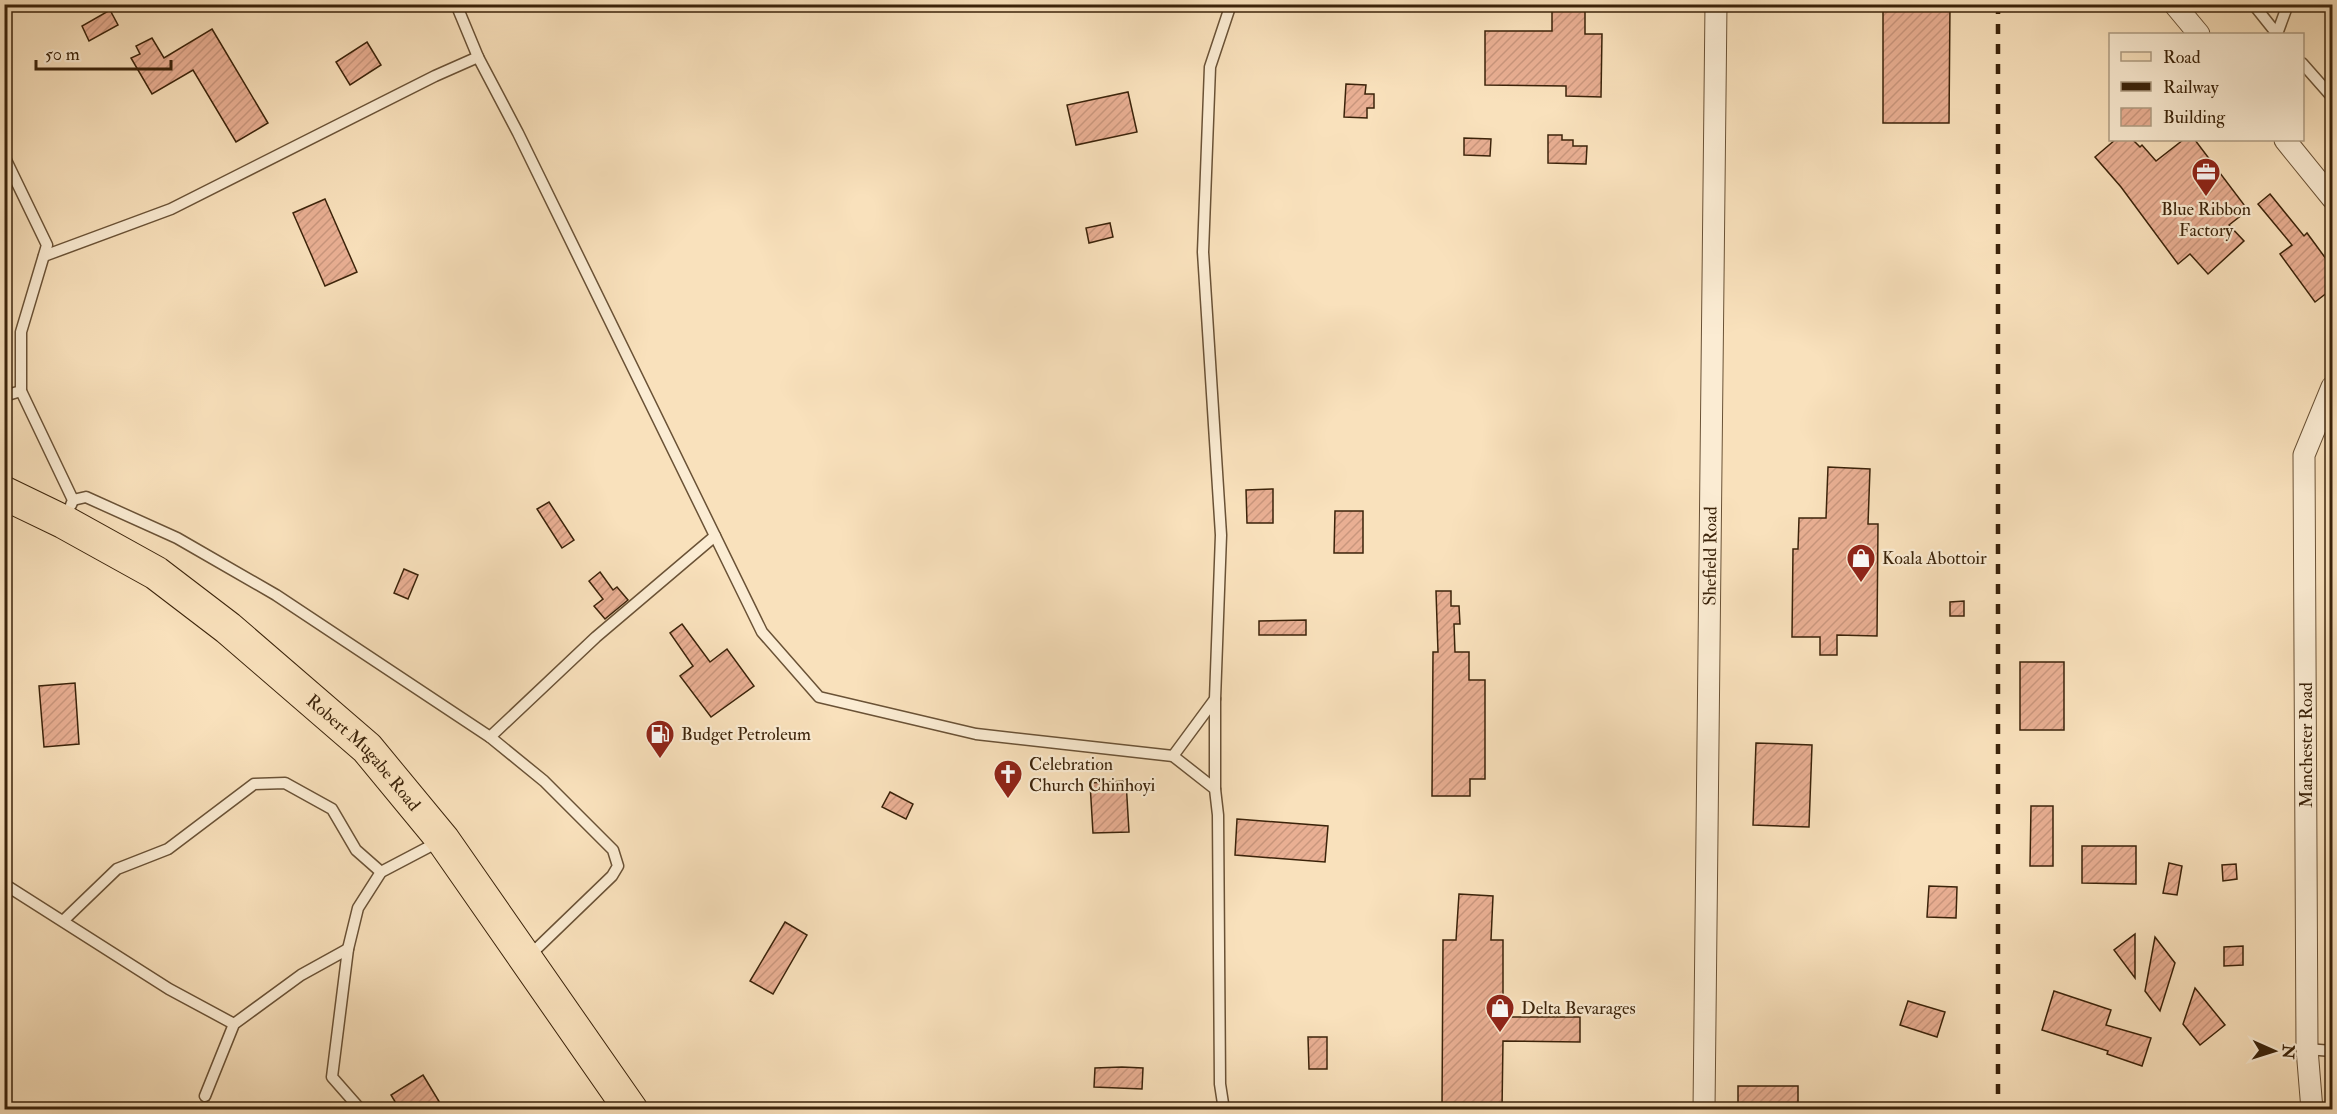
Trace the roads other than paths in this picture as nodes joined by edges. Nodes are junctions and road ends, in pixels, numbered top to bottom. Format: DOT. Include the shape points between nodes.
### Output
graph roads {
  1 [pos="456,4"];
  2 [pos="1231,4"];
  3 [pos="1716,4"];
  4 [pos="2174,4"];
  5 [pos="2253,4"];
  6 [pos="2288,4"];
  7 [pos="2198,33"];
  8 [pos="2276,33"];
  9 [pos="2277,33"];
  10 [pos="478,57"];
  11 [pos="2304,65"];
  12 [pos="2332,97"];
  13 [pos="2286,141"];
  14 [pos="4,156"];
  15 [pos="2332,198"];
  16 [pos="44,256"];
  17 [pos="2332,387"];
  18 [pos="21,391"];
  19 [pos="4,396"];
  20 [pos="4,494"];
  21 [pos="69,511"];
  22 [pos="715,536"];
  23 [pos="1215,699"];
  24 [pos="490,737"];
  25 [pos="1173,756"];
  26 [pos="1215,789"];
  27 [pos="443,840"];
  28 [pos="381,872"];
  29 [pos="4,884"];
  30 [pos="64,920"];
  31 [pos="348,949"];
  32 [pos="527,958"];
  33 [pos="234,1024"];
  34 [pos="2307,1049"];
  35 [pos="2332,1051"];
  36 [pos="205,1096"];
  37 [pos="362,1110"];
  38 [pos="631,1110"];
  39 [pos="1224,1110"];
  40 [pos="1704,1110"];
  41 [pos="2312,1110"];
  1 -- 10 [label="lane"];
  2 -- 23 [label="lane" via="1210,67 1203,252 1221,535"];
  3 -- 40 [label="street, Shefield Road"];
  4 -- 7 [label="street"];
  5 -- 8 [label="lane"];
  6 -- 9 [label="lane"];
  10 -- 16 [label="lane" via="171,209"];
  10 -- 22 [label="lane"];
  11 -- 12 [label="lane"];
  13 -- 15 [label="street"];
  14 -- 16 [label="lane" via="47,245"];
  16 -- 18 [label="lane" via="21,332"];
  17 -- 34 [label="street, Manchester Road" via="2304,455"];
  18 -- 19 [label="lane"];
  18 -- 21 [label="lane"];
  20 -- 21 [label="main road, Robert Mugabe Road"];
  21 -- 24 [label="lane" via="86,497 177,538 339,635"];
  21 -- 27 [label="main road, Robert Mugabe Road" via="228,628 367,748"];
  22 -- 24 [label="lane" via="596,637"];
  22 -- 25 [label="lane" via="762,632 819,697 976,734"];
  23 -- 25 [label="lane"];
  23 -- 26 [label="lane"];
  24 -- 32 [label="lane" via="544,781 613,850 618,866"];
  25 -- 26 [label="lane"];
  26 -- 39 [label="lane" via="1220,1084"];
  27 -- 28 [label="lane"];
  27 -- 32 [label="main road, Robert Mugabe Road"];
  28 -- 30 [label="lane" via="356,850 332,809 285,783 254,784 168,849 117,869"];
  28 -- 31 [label="lane" via="358,908"];
  29 -- 30 [label="lane"];
  30 -- 33 [label="lane" via="169,989"];
  31 -- 33 [label="lane" via="301,975"];
  31 -- 37 [label="lane" via="332,1077"];
  32 -- 38 [label="main road, Robert Mugabe Road"];
  33 -- 36 [label="lane"];
  34 -- 35 [label="lane"];
  34 -- 41 [label="street, Manchester Road"];
}
